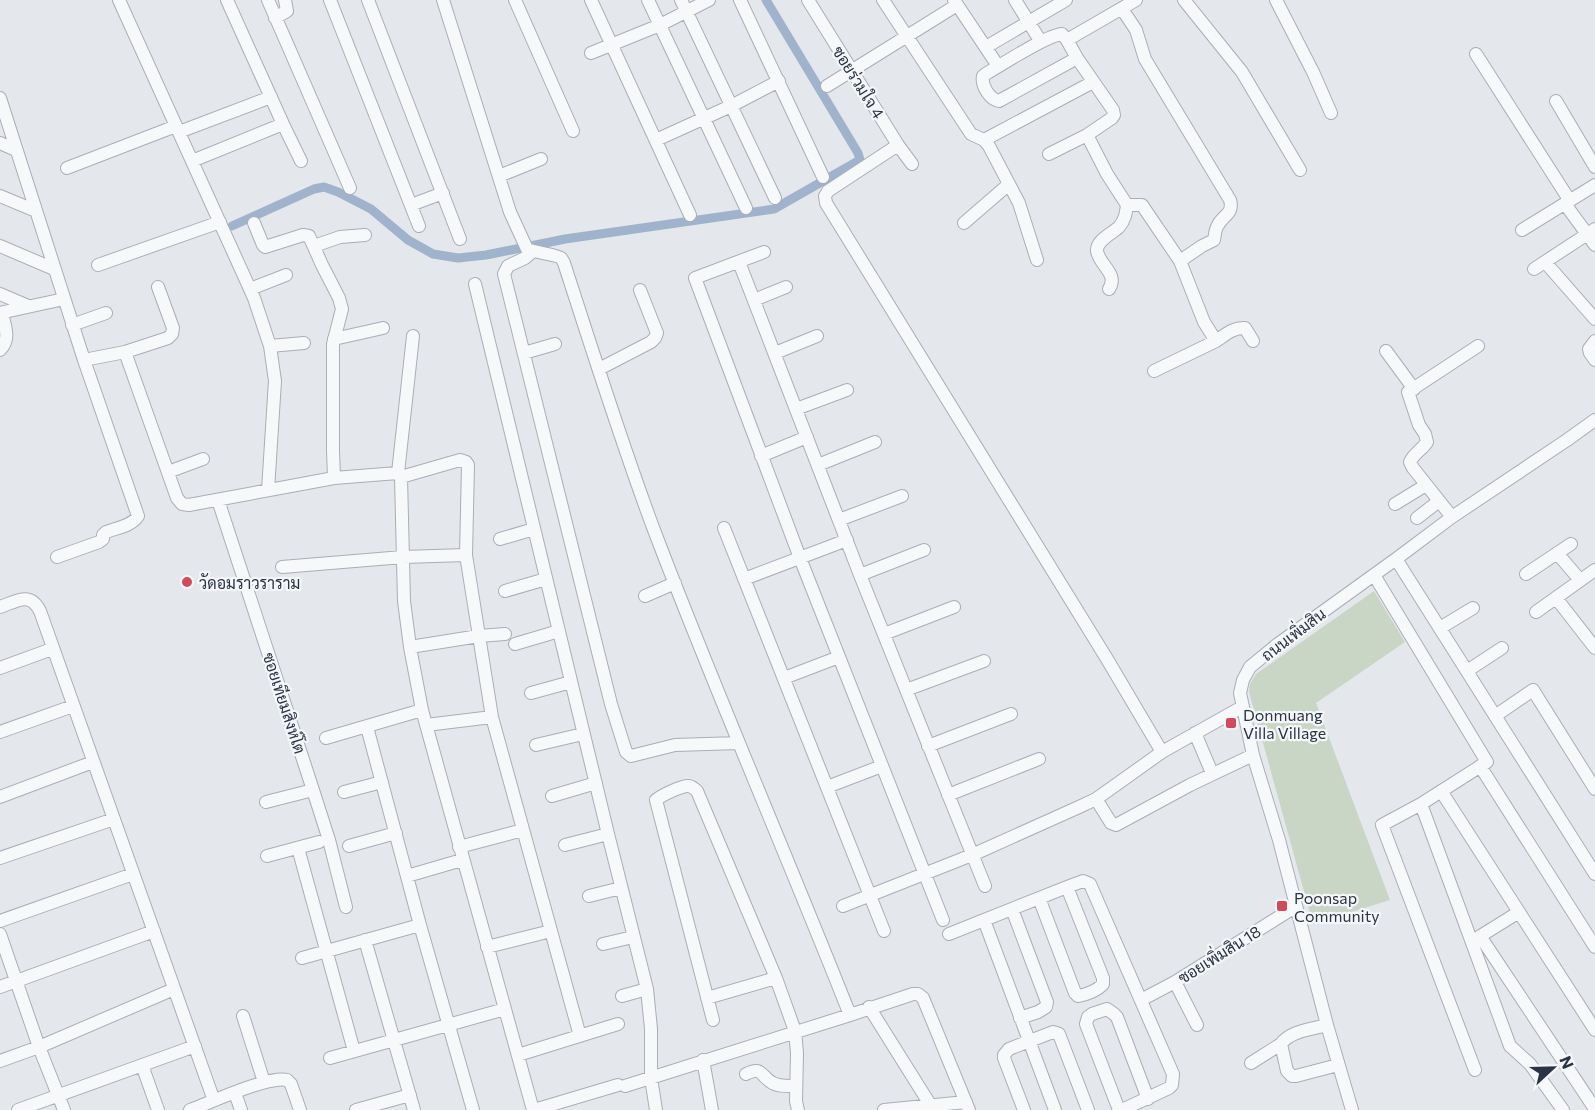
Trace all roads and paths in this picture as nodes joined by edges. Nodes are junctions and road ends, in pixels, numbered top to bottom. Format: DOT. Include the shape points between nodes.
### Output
graph roads {
  1 [pos="119,0"];
  2 [pos="227,0"];
  3 [pos="268,0"];
  4 [pos="285,0"];
  5 [pos="330,0"];
  6 [pos="368,0"];
  7 [pos="443,0"];
  8 [pos="515,0"];
  9 [pos="591,0"];
  10 [pos="648,0"];
  11 [pos="709,0"];
  12 [pos="740,0"];
  13 [pos="808,0"];
  14 [pos="883,0"];
  15 [pos="1015,0"];
  16 [pos="1066,0"];
  17 [pos="1136,0"];
  18 [pos="1184,0"];
  19 [pos="1276,0"];
  20 [pos="956,2"];
  21 [pos="684,6"];
  22 [pos="1122,9"];
  23 [pos="275,18"];
  24 [pos="1029,21"];
  25 [pos="660,25"];
  26 [pos="907,36"];
  27 [pos="1067,40"];
  28 [pos="1041,42"];
  29 [pos="612,44"];
  30 [pos="986,47"];
  31 [pos="591,53"];
  32 [pos="1476,54"];
  33 [pos="1077,58"];
  34 [pos="998,66"];
  35 [pos="852,70"];
  36 [pos="778,81"];
  37 [pos="1093,82"];
  38 [pos="827,86"];
  39 [pos="271,97"];
  40 [pos="0,98"];
  41 [pos="1556,101"];
  42 [pos="731,106"];
  43 [pos="1331,113"];
  44 [pos="704,118"];
  45 [pos="283,124"];
  46 [pos="178,129"];
  47 [pos="573,131"];
  48 [pos="1087,135"];
  49 [pos="656,140"];
  50 [pos="984,140"];
  51 [pos="0,143"];
  52 [pos="898,145"];
  53 [pos="16,150"];
  54 [pos="1049,154"];
  55 [pos="541,159"];
  56 [pos="192,161"];
  57 [pos="301,161"];
  58 [pos="912,164"];
  59 [pos="1595,167"];
  60 [pos="67,168"];
  61 [pos="1299,170"];
  62 [pos="499,176"];
  63 [pos="823,177"];
  64 [pos="1009,184"];
  65 [pos="1595,185"];
  66 [pos="350,188"];
  67 [pos="442,193"];
  68 [pos="0,196"];
  69 [pos="775,198"];
  70 [pos="1568,203"];
  71 [pos="411,205"];
  72 [pos="1127,205"];
  73 [pos="746,208"];
  74 [pos="36,211"];
  75 [pos="690,215"];
  76 [pos="220,222"];
  77 [pos="254,223"];
  78 [pos="964,223"];
  79 [pos="419,226"];
  80 [pos="1522,230"];
  81 [pos="365,234"];
  82 [pos="1592,236"];
  83 [pos="460,239"];
  84 [pos="0,246"];
  85 [pos="314,246"];
  86 [pos="527,248"];
  87 [pos="764,252"];
  88 [pos="1037,260"];
  89 [pos="1180,261"];
  90 [pos="739,262"];
  91 [pos="98,265"];
  92 [pos="54,269"];
  93 [pos="286,275"];
  94 [pos="475,284"];
  95 [pos="158,287"];
  96 [pos="786,287"];
  97 [pos="1109,289"];
  98 [pos="250,290"];
  99 [pos="640,290"];
  100 [pos="0,294"];
  101 [pos="64,300"];
  102 [pos="754,300"];
  103 [pos="28,306"];
  104 [pos="1,313"];
  105 [pos="106,313"];
  106 [pos="1595,319"];
  107 [pos="72,325"];
  108 [pos="383,328"];
  109 [pos="413,336"];
  110 [pos="817,336"];
  111 [pos="334,339"];
  112 [pos="1216,340"];
  113 [pos="1253,341"];
  114 [pos="1595,341"];
  115 [pos="304,343"];
  116 [pos="555,344"];
  117 [pos="270,346"];
  118 [pos="1478,346"];
  119 [pos="0,351"];
  120 [pos="1386,351"];
  121 [pos="125,352"];
  122 [pos="524,353"];
  123 [pos="775,353"];
  124 [pos="84,360"];
  125 [pos="1595,360"];
  126 [pos="598,369"];
  127 [pos="1154,371"];
  128 [pos="1414,389"];
  129 [pos="847,390"];
  130 [pos="796,410"];
  131 [pos="1595,420"];
  132 [pos="807,437"];
  133 [pos="875,442"];
  134 [pos="761,456"];
  135 [pos="203,459"];
  136 [pos="818,465"];
  137 [pos="168,472"];
  138 [pos="399,475"];
  139 [pos="334,478"];
  140 [pos="1426,485"];
  141 [pos="268,490"];
  142 [pos="902,496"];
  143 [pos="218,500"];
  144 [pos="1440,501"];
  145 [pos="1395,504"];
  146 [pos="1452,517"];
  147 [pos="1417,518"];
  148 [pos="839,520"];
  149 [pos="724,528"];
  150 [pos="534,530"];
  151 [pos="500,539"];
  152 [pos="847,540"];
  153 [pos="1571,544"];
  154 [pos="924,550"];
  155 [pos="1557,553"];
  156 [pos="466,555"];
  157 [pos="57,557"];
  158 [pos="403,557"];
  159 [pos="800,558"];
  160 [pos="1396,559"];
  161 [pos="282,567"];
  162 [pos="1595,570"];
  163 [pos="1526,574"];
  164 [pos="861,575"];
  165 [pos="1374,575"];
  166 [pos="546,579"];
  167 [pos="744,579"];
  168 [pos="1580,580"];
  169 [pos="675,583"];
  170 [pos="505,591"];
  171 [pos="645,596"];
  172 [pos="1556,598"];
  173 [pos="0,607"];
  174 [pos="954,607"];
  175 [pos="1473,608"];
  176 [pos="1536,612"];
  177 [pos="1440,628"];
  178 [pos="559,631"];
  179 [pos="884,633"];
  180 [pos="505,634"];
  181 [pos="479,636"];
  182 [pos="515,644"];
  183 [pos="410,647"];
  184 [pos="52,648"];
  185 [pos="1502,648"];
  186 [pos="1595,648"];
  187 [pos="839,657"];
  188 [pos="984,661"];
  189 [pos="0,668"];
  190 [pos="1467,671"];
  191 [pos="784,678"];
  192 [pos="571,682"];
  193 [pos="906,690"];
  194 [pos="531,693"];
  195 [pos="73,706"];
  196 [pos="1242,706"];
  197 [pos="422,710"];
  198 [pos="1011,714"];
  199 [pos="1495,716"];
  200 [pos="492,717"];
  201 [pos="426,725"];
  202 [pos="367,727"];
  203 [pos="0,732"];
  204 [pos="1195,733"];
  205 [pos="584,734"];
  206 [pos="326,738"];
  207 [pos="739,743"];
  208 [pos="536,745"];
  209 [pos="928,746"];
  210 [pos="1162,752"];
  211 [pos="1253,755"];
  212 [pos="1039,759"];
  213 [pos="93,762"];
  214 [pos="882,766"];
  215 [pos="1480,766"];
  216 [pos="1212,773"];
  217 [pos="382,782"];
  218 [pos="596,783"];
  219 [pos="827,787"];
  220 [pos="1595,789"];
  221 [pos="314,790"];
  222 [pos="1441,791"];
  223 [pos="345,792"];
  224 [pos="948,795"];
  225 [pos="552,796"];
  226 [pos="0,797"];
  227 [pos="1096,799"];
  228 [pos="266,802"];
  229 [pos="1420,804"];
  230 [pos="114,819"];
  231 [pos="523,830"];
  232 [pos="396,833"];
  233 [pos="608,834"];
  234 [pos="319,842"];
  235 [pos="565,844"];
  236 [pos="349,846"];
  237 [pos="298,848"];
  238 [pos="461,854"];
  239 [pos="972,855"];
  240 [pos="267,856"];
  241 [pos="0,858"];
  242 [pos="133,874"];
  243 [pos="925,874"];
  244 [pos="1595,874"];
  245 [pos="407,876"];
  246 [pos="985,886"];
  247 [pos="1067,887"];
  248 [pos="621,888"];
  249 [pos="870,894"];
  250 [pos="589,896"];
  251 [pos="1039,898"];
  252 [pos="843,906"];
  253 [pos="346,907"];
  254 [pos="1295,907"];
  255 [pos="1012,909"];
  256 [pos="1519,912"];
  257 [pos="943,920"];
  258 [pos="984,920"];
  259 [pos="0,921"];
  260 [pos="420,925"];
  261 [pos="154,931"];
  262 [pos="551,931"];
  263 [pos="884,931"];
  264 [pos="0,934"];
  265 [pos="949,934"];
  266 [pos="633,937"];
  267 [pos="1476,939"];
  268 [pos="365,940"];
  269 [pos="603,944"];
  270 [pos="488,947"];
  271 [pos="1595,947"];
  272 [pos="327,950"];
  273 [pos="302,958"];
  274 [pos="776,978"];
  275 [pos="17,981"];
  276 [pos="1175,982"];
  277 [pos="0,987"];
  278 [pos="174,989"];
  279 [pos="647,989"];
  280 [pos="1135,994"];
  281 [pos="622,996"];
  282 [pos="707,999"];
  283 [pos="869,1007"];
  284 [pos="505,1009"];
  285 [pos="850,1015"];
  286 [pos="243,1016"];
  287 [pos="1020,1018"];
  288 [pos="713,1020"];
  289 [pos="618,1023"];
  290 [pos="449,1025"];
  291 [pos="1197,1025"];
  292 [pos="1327,1025"];
  293 [pos="1595,1030"];
  294 [pos="795,1031"];
  295 [pos="580,1036"];
  296 [pos="394,1040"];
  297 [pos="1029,1041"];
  298 [pos="1281,1044"];
  299 [pos="195,1046"];
  300 [pos="39,1047"];
  301 [pos="354,1051"];
  302 [pos="518,1055"];
  303 [pos="330,1058"];
  304 [pos="703,1060"];
  305 [pos="0,1061"];
  306 [pos="1251,1063"];
  307 [pos="142,1065"];
  308 [pos="1338,1065"];
  309 [pos="1475,1071"];
  310 [pos="746,1074"];
  311 [pos="651,1078"];
  312 [pos="264,1082"];
  313 [pos="796,1086"];
  314 [pos="235,1093"];
  315 [pos="58,1095"];
  316 [pos="212,1095"];
  317 [pos="410,1095"];
  318 [pos="1148,1099"];
  319 [pos="931,1106"];
  320 [pos="968,1106"];
  321 [pos="1595,1109"];
  322 [pos="18,1110"];
  323 [pos="64,1110"];
  324 [pos="158,1110"];
  325 [pos="190,1110"];
  326 [pos="241,1110"];
  327 [pos="300,1110"];
  328 [pos="356,1110"];
  329 [pos="414,1110"];
  330 [pos="473,1110"];
  331 [pos="534,1110"];
  332 [pos="656,1110"];
  333 [pos="712,1110"];
  334 [pos="798,1110"];
  335 [pos="884,1110"];
  336 [pos="1024,1110"];
  337 [pos="1055,1110"];
  338 [pos="1088,1110"];
  339 [pos="1120,1110"];
  340 [pos="1352,1110"];
  341 [pos="1563,1110"];
  1 -- 46 [label="street"];
  2 -- 39 [label="street"];
  3 -- 23 [label="street"];
  4 -- 23 [label="street" via="287,12"];
  5 -- 71 [label="street"];
  6 -- 67 [label="street"];
  7 -- 62 [label="street"];
  8 -- 47 [label="street"];
  9 -- 29 [label="street"];
  10 -- 25 [label="street"];
  11 -- 21 [label="street"];
  12 -- 36 [label="street"];
  13 -- 35 [label="street, ซอยร่วมใจ 4"];
  14 -- 26 [label="street"];
  15 -- 24 [label="street"];
  16 -- 24 [label="street"];
  17 -- 22 [label="street"];
  18 -- 61 [label="street" via="1242,72"];
  19 -- 43 [label="street"];
  20 -- 26 [label="street"];
  20 -- 30 [label="street"];
  21 -- 25 [label="street"];
  21 -- 42 [label="street"];
  22 -- 27 [label="street"];
  22 -- 89 [label="street" via="1136,30 1145,59 1232,206 1216,227 1214,240"];
  23 -- 66 [label="street"];
  24 -- 28 [label="street"];
  24 -- 30 [label="street"];
  25 -- 29 [label="street"];
  25 -- 44 [label="street"];
  26 -- 35 [label="street"];
  26 -- 50 [label="street" via="971,134"];
  27 -- 28 [label="street" via="1059,34"];
  27 -- 33 [label="street"];
  28 -- 34 [label="street"];
  29 -- 31 [label="street"];
  29 -- 49 [label="street"];
  30 -- 34 [label="street"];
  32 -- 70 [label="street"];
  33 -- 34 [label="street" via="996,101 982,79"];
  33 -- 37 [label="street"];
  35 -- 38 [label="street"];
  35 -- 52 [label="street, ซอยร่วมใจ 4"];
  36 -- 42 [label="street"];
  36 -- 63 [label="street"];
  37 -- 48 [label="street" via="1114,115"];
  37 -- 50 [label="street"];
  39 -- 45 [label="street"];
  39 -- 46 [label="street"];
  40 -- 53 [label="street"];
  41 -- 59 [label="street"];
  42 -- 44 [label="street"];
  42 -- 69 [label="street"];
  44 -- 49 [label="street"];
  44 -- 73 [label="street"];
  45 -- 56 [label="street"];
  45 -- 57 [label="street"];
  46 -- 56 [label="street"];
  46 -- 60 [label="street"];
  48 -- 54 [label="street"];
  48 -- 72 [label="street"];
  49 -- 75 [label="street"];
  50 -- 64 [label="street"];
  51 -- 53 [label="street"];
  52 -- 58 [label="street, ซอยร่วมใจ 4"];
  52 -- 210 [label="street" via="828,191 826,203"];
  53 -- 74 [label="street"];
  55 -- 62 [label="street"];
  56 -- 76 [label="street"];
  62 -- 86 [label="street"];
  64 -- 78 [label="street"];
  64 -- 88 [label="street"];
  65 -- 70 [label="street"];
  67 -- 71 [label="street"];
  67 -- 83 [label="street"];
  68 -- 74 [label="street"];
  70 -- 80 [label="street"];
  70 -- 82 [label="street"];
  71 -- 79 [label="street"];
  72 -- 89 [label="street" via="1142,205"];
  72 -- 97 [label="street" via="1119,227 1101,241 1097,250 1112,279"];
  74 -- 92 [label="street"];
  76 -- 91 [label="street"];
  76 -- 98 [label="street"];
  77 -- 85 [label="street" via="265,247 306,235"];
  81 -- 85 [label="street"];
  82 -- 106 [label="street" via="1540,265"];
  84 -- 92 [label="street"];
  85 -- 111 [label="street" via="342,309"];
  86 -- 122 [label="street" via="525,258 508,266 504,274"];
  86 -- 126 [label="street" via="561,258"];
  87 -- 90 [label="street"];
  89 -- 112 [label="street" via="1204,322"];
  90 -- 102 [label="street"];
  90 -- 134 [label="street" via="695,278"];
  92 -- 101 [label="street"];
  93 -- 98 [label="street"];
  94 -- 150 [label="street"];
  95 -- 121 [label="street" via="172,334"];
  96 -- 102 [label="street"];
  98 -- 117 [label="street"];
  99 -- 126 [label="street" via="657,333 655,338"];
  100 -- 103 [label="street"];
  101 -- 103 [label="street"];
  101 -- 107 [label="street"];
  102 -- 123 [label="street"];
  103 -- 104 [label="street"];
  104 -- 119 [label="street" via="7,342"];
  105 -- 107 [label="street"];
  107 -- 124 [label="street"];
  108 -- 111 [label="street"];
  109 -- 138 [label="street"];
  110 -- 123 [label="street"];
  111 -- 139 [label="street"];
  112 -- 113 [label="street" via="1245,328"];
  112 -- 127 [label="street"];
  114 -- 125 [label="street" via="1589,349"];
  115 -- 117 [label="street"];
  116 -- 122 [label="street"];
  117 -- 141 [label="street" via="275,381"];
  118 -- 128 [label="street"];
  120 -- 128 [label="street"];
  121 -- 124 [label="street"];
  121 -- 137 [label="street"];
  122 -- 207 [label="street" via="626,752 631,756 675,745"];
  123 -- 130 [label="street"];
  124 -- 157 [label="street" via="138,516 133,522 106,532 99,542"];
  126 -- 169 [label="street"];
  128 -- 140 [label="street" via="1408,395 1427,442 1410,462"];
  129 -- 130 [label="street"];
  130 -- 132 [label="street"];
  131 -- 146 [label="street, ถนนเพิ่มสิน"];
  132 -- 134 [label="street"];
  132 -- 136 [label="street"];
  133 -- 136 [label="street"];
  134 -- 159 [label="street"];
  135 -- 137 [label="street"];
  136 -- 148 [label="street"];
  137 -- 143 [label="street" via="182,504"];
  138 -- 139 [label="street"];
  138 -- 156 [label="street" via="460,460 466,462"];
  138 -- 158 [label="street"];
  139 -- 141 [label="street"];
  140 -- 144 [label="street"];
  140 -- 145 [label="street"];
  141 -- 143 [label="street"];
  142 -- 148 [label="street"];
  143 -- 221 [label="street, ซอยเทียมสิงห์โต"];
  144 -- 146 [label="street"];
  144 -- 147 [label="street"];
  146 -- 160 [label="street, ถนนเพิ่มสิน"];
  148 -- 152 [label="street"];
  149 -- 167 [label="street"];
  150 -- 151 [label="street"];
  150 -- 166 [label="street"];
  152 -- 159 [label="street"];
  152 -- 164 [label="street"];
  153 -- 155 [label="street"];
  154 -- 164 [label="street"];
  155 -- 163 [label="street"];
  155 -- 168 [label="street"];
  156 -- 158 [label="street"];
  156 -- 181 [label="street"];
  158 -- 161 [label="street"];
  158 -- 183 [label="street"];
  159 -- 167 [label="street"];
  159 -- 187 [label="street"];
  160 -- 165 [label="street, ถนนเพิ่มสิน"];
  160 -- 177 [label="street"];
  162 -- 168 [label="street"];
  164 -- 179 [label="street"];
  165 -- 196 [label="street, ถนนเพิ่มสิน" via="1250,667 1240,693"];
  165 -- 215 [label="street" via="1487,762"];
  166 -- 170 [label="street"];
  166 -- 178 [label="street"];
  167 -- 191 [label="street"];
  168 -- 172 [label="street"];
  169 -- 171 [label="street"];
  169 -- 207 [label="street"];
  172 -- 176 [label="street"];
  172 -- 186 [label="street"];
  173 -- 184 [label="street" via="21,599 36,603"];
  174 -- 179 [label="street"];
  175 -- 177 [label="street"];
  177 -- 190 [label="street"];
  178 -- 182 [label="street"];
  178 -- 192 [label="street"];
  179 -- 193 [label="street"];
  180 -- 181 [label="street"];
  181 -- 183 [label="street"];
  181 -- 200 [label="street"];
  183 -- 197 [label="street"];
  184 -- 189 [label="street"];
  184 -- 195 [label="street"];
  185 -- 190 [label="street"];
  187 -- 191 [label="street"];
  187 -- 214 [label="street"];
  188 -- 193 [label="street"];
  190 -- 199 [label="street"];
  191 -- 219 [label="street"];
  192 -- 194 [label="street"];
  192 -- 205 [label="street"];
  193 -- 209 [label="street"];
  195 -- 203 [label="street"];
  195 -- 213 [label="street"];
  196 -- 204 [label="street"];
  196 -- 211 [label="street, ถนนเพิ่มสิน"];
  197 -- 201 [label="street"];
  197 -- 202 [label="street"];
  198 -- 209 [label="street"];
  199 -- 220 [label="street" via="1533,690"];
  199 -- 244 [label="street"];
  200 -- 201 [label="street"];
  200 -- 231 [label="street"];
  201 -- 238 [label="street"];
  202 -- 206 [label="street"];
  202 -- 217 [label="street"];
  204 -- 210 [label="street"];
  204 -- 216 [label="street"];
  205 -- 208 [label="street"];
  205 -- 218 [label="street"];
  207 -- 285 [label="street"];
  209 -- 224 [label="street"];
  210 -- 227 [label="street"];
  211 -- 216 [label="street"];
  211 -- 254 [label="street, ถนนเพิ่มสิน"];
  212 -- 224 [label="street"];
  213 -- 226 [label="street"];
  213 -- 230 [label="street"];
  214 -- 219 [label="street"];
  214 -- 243 [label="street"];
  215 -- 222 [label="street"];
  215 -- 271 [label="street"];
  216 -- 227 [label="street" via="1116,825"];
  217 -- 223 [label="street"];
  217 -- 232 [label="street"];
  218 -- 225 [label="street"];
  218 -- 233 [label="street"];
  219 -- 249 [label="street"];
  221 -- 228 [label="street"];
  221 -- 253 [label="street, ซอยเทียมสิงห์โต"];
  222 -- 229 [label="street"];
  222 -- 256 [label="street"];
  224 -- 239 [label="street"];
  227 -- 239 [label="street"];
  229 -- 267 [label="street"];
  229 -- 309 [label="street" via="1382,825"];
  230 -- 241 [label="street"];
  230 -- 242 [label="street"];
  231 -- 238 [label="street"];
  231 -- 262 [label="street"];
  232 -- 236 [label="street"];
  232 -- 245 [label="street"];
  233 -- 235 [label="street"];
  233 -- 248 [label="street"];
  234 -- 237 [label="street"];
  237 -- 240 [label="street"];
  237 -- 272 [label="street"];
  238 -- 245 [label="street"];
  238 -- 270 [label="street"];
  239 -- 243 [label="street"];
  239 -- 246 [label="street"];
  242 -- 259 [label="street"];
  242 -- 261 [label="street"];
  243 -- 249 [label="street"];
  243 -- 257 [label="street"];
  245 -- 260 [label="street"];
  247 -- 251 [label="street"];
  247 -- 251 [label="street" via="1103,978 1100,987 1081,995 1075,993"];
  247 -- 280 [label="street" via="1083,881 1090,884"];
  248 -- 250 [label="street"];
  248 -- 266 [label="street"];
  249 -- 252 [label="street"];
  249 -- 263 [label="street"];
  251 -- 255 [label="street"];
  254 -- 276 [label="street, ซอยเพิ่มสิน 18"];
  254 -- 292 [label="street, ถนนเพิ่มสิน"];
  255 -- 258 [label="street"];
  255 -- 287 [label="street" via="1047,1002 1042,1010"];
  256 -- 267 [label="street"];
  256 -- 293 [label="street"];
  258 -- 265 [label="street"];
  258 -- 287 [label="street"];
  260 -- 268 [label="street"];
  260 -- 290 [label="street"];
  261 -- 275 [label="street"];
  261 -- 278 [label="street"];
  262 -- 270 [label="street"];
  262 -- 295 [label="street"];
  264 -- 275 [label="street"];
  266 -- 269 [label="street"];
  266 -- 279 [label="street"];
  267 -- 321 [label="street"];
  267 -- 341 [label="street" via="1510,1046 1530,1064"];
  268 -- 272 [label="street"];
  268 -- 296 [label="street"];
  270 -- 284 [label="street"];
  272 -- 273 [label="street"];
  272 -- 301 [label="street"];
  274 -- 282 [label="street"];
  274 -- 282 [label="street" via="697,791 687,786 656,800"];
  274 -- 294 [label="street"];
  275 -- 277 [label="street"];
  275 -- 300 [label="street"];
  276 -- 280 [label="street, ซอยเพิ่มสิน 18"];
  276 -- 291 [label="street"];
  278 -- 299 [label="street"];
  278 -- 300 [label="street"];
  279 -- 281 [label="street"];
  279 -- 311 [label="street"];
  280 -- 318 [label="street" via="1173,1074 1169,1088"];
  282 -- 288 [label="street"];
  283 -- 285 [label="street"];
  283 -- 319 [label="street"];
  283 -- 320 [label="street" via="913,994 923,998"];
  284 -- 290 [label="street"];
  284 -- 302 [label="street"];
  285 -- 294 [label="street"];
  286 -- 312 [label="street"];
  287 -- 297 [label="street"];
  289 -- 295 [label="street"];
  290 -- 296 [label="street"];
  290 -- 330 [label="street"];
  292 -- 298 [label="street" via="1290,1036"];
  292 -- 308 [label="street, ถนนเพิ่มสิน"];
  294 -- 304 [label="street"];
  294 -- 313 [label="street"];
  295 -- 302 [label="street"];
  296 -- 301 [label="street"];
  296 -- 317 [label="street"];
  297 -- 336 [label="street" via="1009,1049 1004,1058"];
  297 -- 337 [label="street"];
  297 -- 338 [label="street" via="1053,1032 1059,1034"];
  298 -- 306 [label="street"];
  298 -- 308 [label="street" via="1287,1071 1292,1076"];
  299 -- 307 [label="street"];
  299 -- 316 [label="street"];
  300 -- 305 [label="street"];
  300 -- 315 [label="street"];
  301 -- 303 [label="street"];
  302 -- 331 [label="street"];
  304 -- 311 [label="street"];
  304 -- 333 [label="street"];
  307 -- 315 [label="street"];
  307 -- 324 [label="street"];
  308 -- 340 [label="street, ถนนเพิ่มสิน"];
  310 -- 313 [label="street" via="757,1071 774,1084"];
  311 -- 331 [label="street"];
  311 -- 332 [label="street"];
  312 -- 314 [label="street"];
  312 -- 327 [label="street" via="288,1080"];
  313 -- 334 [label="street"];
  314 -- 325 [label="street"];
  314 -- 326 [label="street"];
  315 -- 322 [label="street"];
  315 -- 323 [label="street"];
  317 -- 328 [label="street"];
  317 -- 329 [label="street"];
  318 -- 339 [label="street"];
  318 -- 339 [label="street" via="1117,1017 1107,1009 1092,1014 1086,1024"];
  319 -- 320 [label="street"];
  319 -- 335 [label="street"];
}
